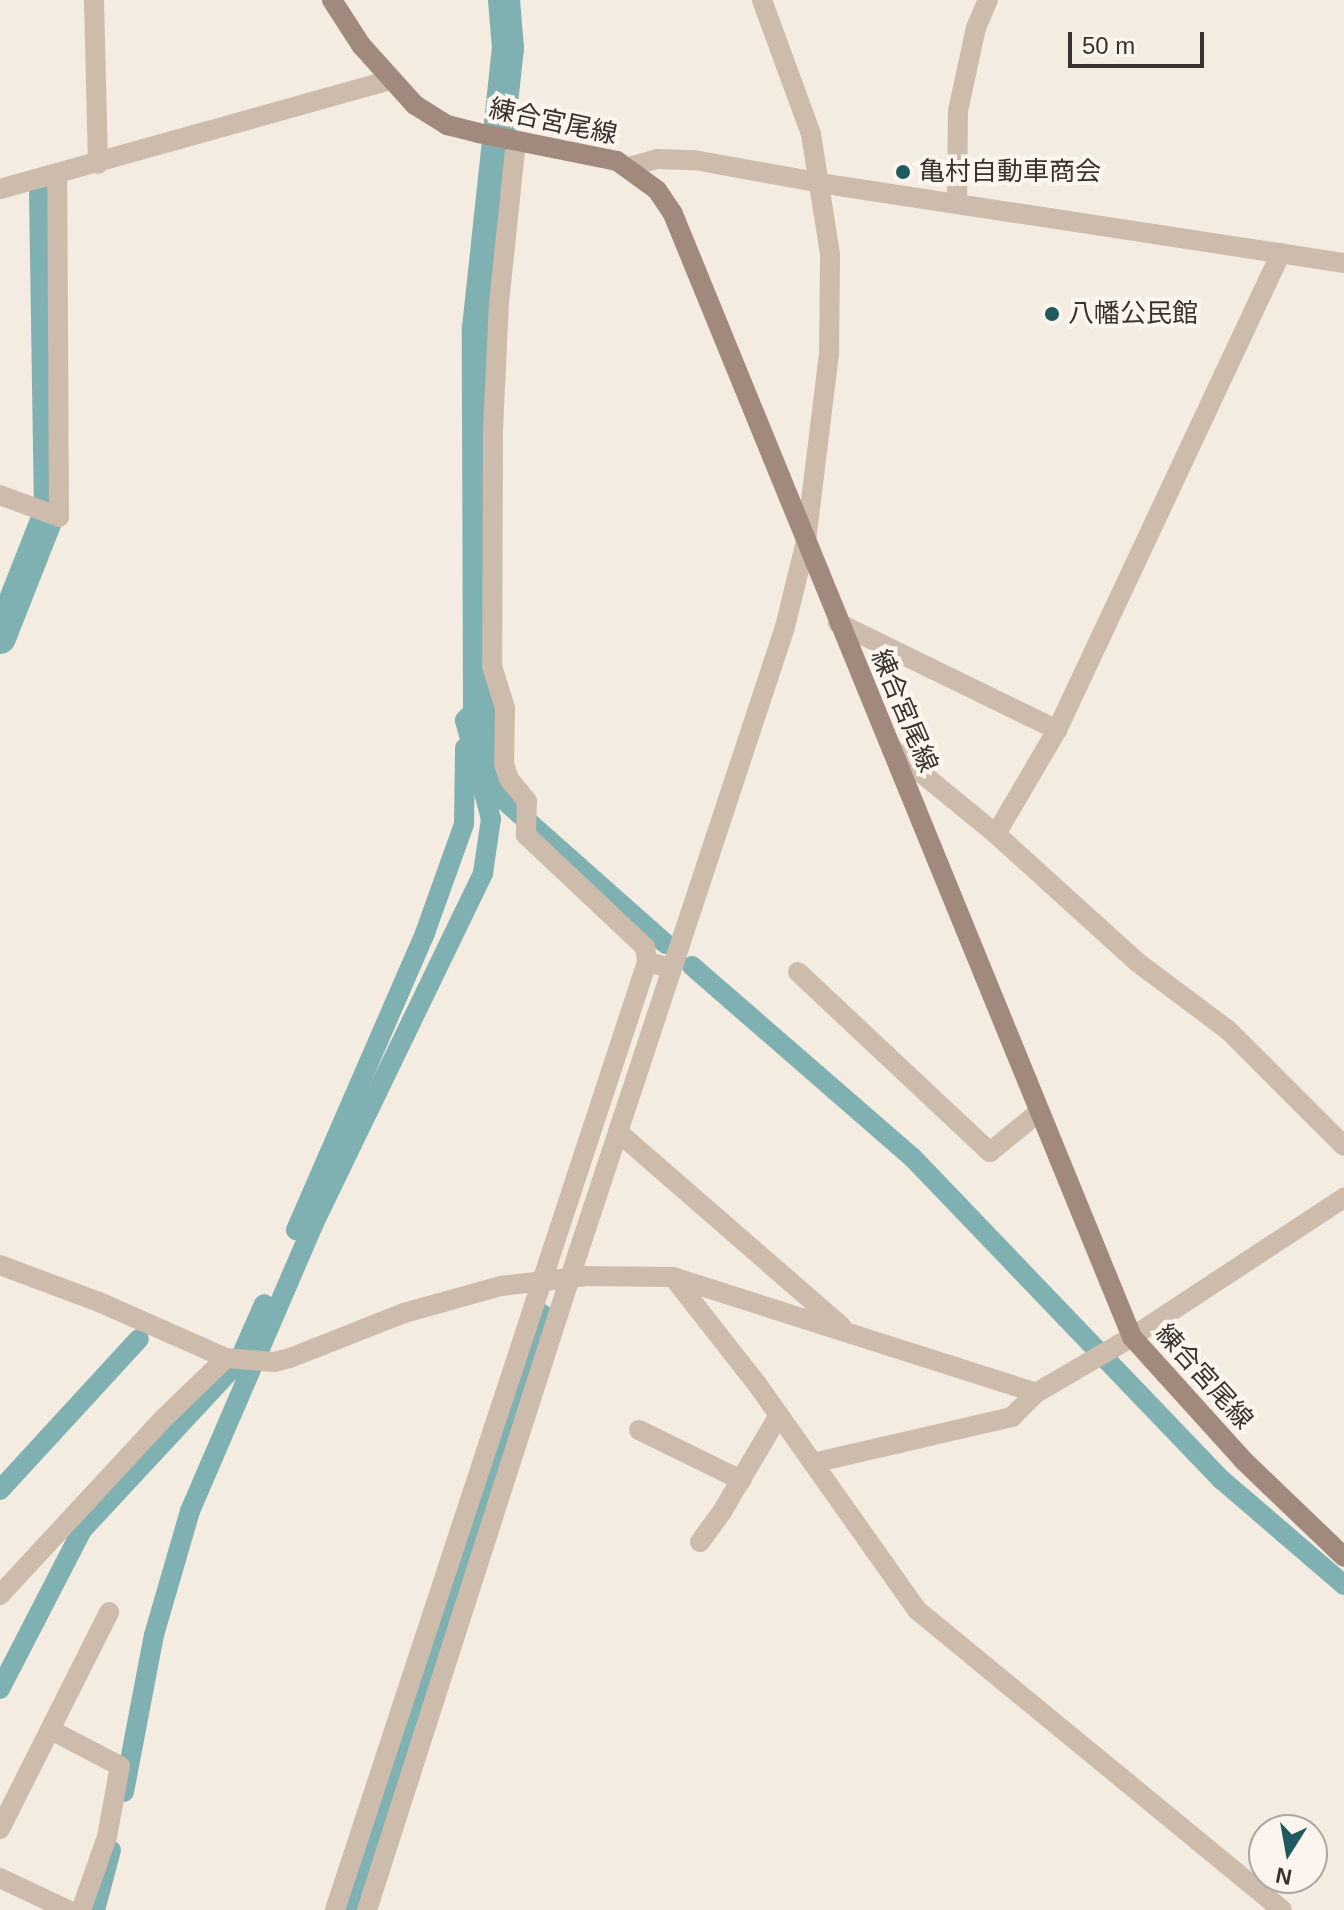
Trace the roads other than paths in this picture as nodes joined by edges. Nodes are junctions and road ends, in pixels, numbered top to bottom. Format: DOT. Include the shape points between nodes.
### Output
graph roads {
  1 [pos="94,0"];
  2 [pos="332,0"];
  3 [pos="762,0"];
  4 [pos="988,0"];
  5 [pos="390,80"];
  6 [pos="516,141"];
  7 [pos="98,164"];
  8 [pos="629,167"];
  9 [pos="57,174"];
  10 [pos="820,183"];
  11 [pos="0,189"];
  12 [pos="957,203"];
  13 [pos="1281,253"];
  14 [pos="1344,263"];
  15 [pos="0,495"];
  16 [pos="806,541"];
  17 [pos="838,623"];
  18 [pos="1057,730"];
  19 [pos="892,749"];
  20 [pos="996,834"];
  21 [pos="647,962"];
  22 [pos="671,968"];
  23 [pos="798,972"];
  24 [pos="1039,1112"];
  25 [pos="618,1132"];
  26 [pos="1344,1146"];
  27 [pos="1344,1198"];
  28 [pos="0,1265"];
  29 [pos="673,1277"];
  30 [pos="570,1278"];
  31 [pos="543,1282"];
  32 [pos="846,1331"];
  33 [pos="1132,1337"];
  34 [pos="230,1358"];
  35 [pos="1036,1393"];
  36 [pos="779,1415"];
  37 [pos="639,1430"];
  38 [pos="813,1463"];
  39 [pos="741,1480"];
  40 [pos="700,1542"];
  41 [pos="1344,1557"];
  42 [pos="0,1595"];
  43 [pos="109,1612"];
  44 [pos="51,1730"];
  45 [pos="0,1829"];
  46 [pos="0,1878"];
  47 [pos="68,1910"];
  48 [pos="81,1910"];
  49 [pos="335,1910"];
  50 [pos="367,1910"];
  51 [pos="1282,1910"];
  1 -- 7 [label="street"];
  2 -- 5 [label="main road, 練合宮尾線"];
  3 -- 10 [label="street" via="811,134"];
  4 -- 12 [label="street" via="976,28 958,111"];
  5 -- 6 [label="main road, 練合宮尾線" via="415,105 447,125"];
  5 -- 7 [label="street"];
  6 -- 8 [label="main road, 練合宮尾線"];
  6 -- 21 [label="street" via="499,302 493,427 492,666 505,708 504,764 527,801 526,835 645,947"];
  7 -- 9 [label="street"];
  8 -- 10 [label="street" via="657,159 694,160"];
  8 -- 16 [label="main road, 練合宮尾線" via="657,190 673,214"];
  9 -- 11 [label="street"];
  9 -- 15 [label="street" via="59,517"];
  10 -- 12 [label="street"];
  10 -- 16 [label="street" via="831,310"];
  12 -- 13 [label="street"];
  13 -- 14 [label="street"];
  13 -- 18 [label="street"];
  16 -- 17 [label="main road, 練合宮尾線"];
  16 -- 22 [label="street" via="785,627"];
  17 -- 18 [label="street"];
  17 -- 19 [label="main road, 練合宮尾線"];
  18 -- 20 [label="street"];
  19 -- 20 [label="street"];
  19 -- 24 [label="main road, 練合宮尾線"];
  20 -- 26 [label="street" via="1137,962 1228,1030"];
  21 -- 22 [label="street"];
  21 -- 31 [label="street"];
  22 -- 25 [label="street"];
  23 -- 24 [label="street" via="990,1152"];
  24 -- 33 [label="main road, 練合宮尾線"];
  25 -- 30 [label="street"];
  25 -- 32 [label="street"];
  27 -- 33 [label="street"];
  28 -- 34 [label="street"];
  29 -- 30 [label="street"];
  29 -- 32 [label="street"];
  29 -- 36 [label="street"];
  30 -- 31 [label="street"];
  30 -- 50 [label="street"];
  31 -- 34 [label="street" via="501,1286 404,1313 274,1362"];
  31 -- 49 [label="street"];
  32 -- 35 [label="street"];
  33 -- 35 [label="street"];
  33 -- 41 [label="main road, 練合宮尾線" via="1243,1460"];
  34 -- 42 [label="street" via="162,1420"];
  35 -- 38 [label="street" via="1012,1417"];
  36 -- 38 [label="street"];
  36 -- 39 [label="street"];
  37 -- 39 [label="street"];
  38 -- 51 [label="street" via="917,1610"];
  39 -- 40 [label="street"];
  43 -- 44 [label="street"];
  44 -- 45 [label="street"];
  44 -- 48 [label="street" via="120,1766 107,1837"];
  46 -- 47 [label="street"];
}
